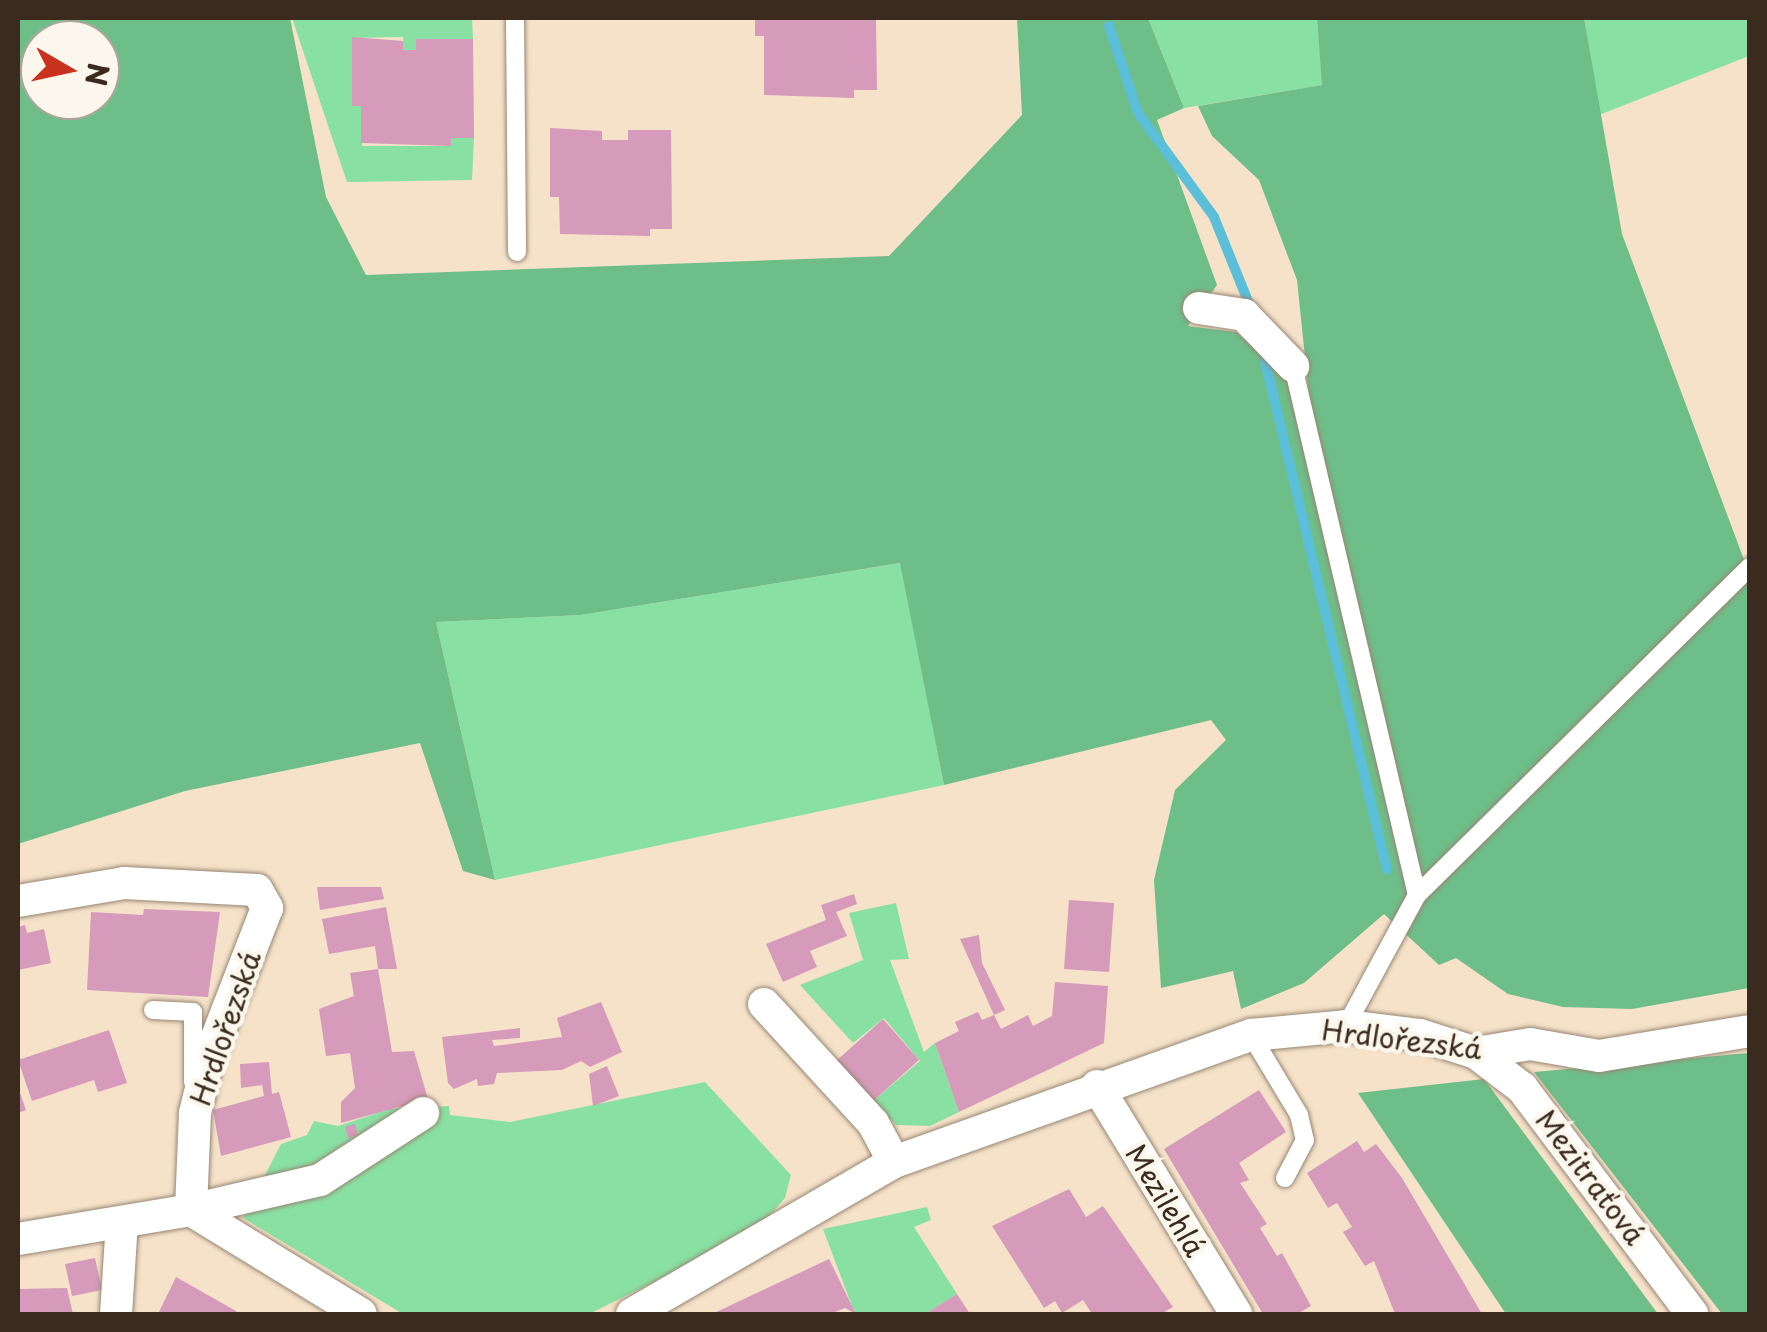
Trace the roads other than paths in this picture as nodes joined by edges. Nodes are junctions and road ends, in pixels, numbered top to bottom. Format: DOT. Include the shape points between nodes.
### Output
graph roads {
  1 [pos="515,18"];
  2 [pos="517,252"];
  3 [pos="1199,308"];
  4 [pos="1294,366"];
  5 [pos="1750,566"];
  6 [pos="1417,895"];
  7 [pos="18,901"];
  8 [pos="764,1004"];
  9 [pos="154,1010"];
  10 [pos="1346,1026"];
  11 [pos="1750,1031"];
  12 [pos="1251,1035"];
  13 [pos="1476,1053"];
  14 [pos="1097,1086"];
  15 [pos="195,1113"];
  16 [pos="422,1113"];
  17 [pos="894,1162"];
  18 [pos="1284,1178"];
  19 [pos="191,1210"];
  20 [pos="122,1222"];
  21 [pos="18,1239"];
  22 [pos="116,1314"];
  23 [pos="361,1314"];
  24 [pos="632,1314"];
  25 [pos="1236,1314"];
  26 [pos="1692,1314"];
  1 -- 2 [label="lane"];
  3 -- 4 [label="street" via="1244,315"];
  4 -- 6 [label="lane"];
  5 -- 6 [label="lane"];
  6 -- 10 [label="lane"];
  7 -- 15 [label="street, Hrdlořezská" via="124,883 257,890 268,908 208,1060"];
  8 -- 17 [label="street" via="873,1124"];
  9 -- 15 [label="lane" via="193,1012"];
  10 -- 12 [label="street, Hrdlořezská"];
  10 -- 13 [label="street, Hrdlořezská" via="1420,1035"];
  11 -- 13 [label="street, Hrdlořezská" via="1599,1056 1530,1044"];
  12 -- 14 [label="street, Hrdlořezská"];
  12 -- 18 [label="lane" via="1299,1115 1305,1140"];
  13 -- 26 [label="street, Mezitraťová" via="1522,1088"];
  14 -- 17 [label="street, Hrdlořezská"];
  14 -- 25 [label="street, Mezilehlá"];
  15 -- 19 [label="street, Hrdlořezská"];
  16 -- 19 [label="street" via="320,1180"];
  17 -- 24 [label="street, Hrdlořezská"];
  19 -- 20 [label="street"];
  19 -- 23 [label="street"];
  20 -- 21 [label="street"];
  20 -- 22 [label="street"];
}
